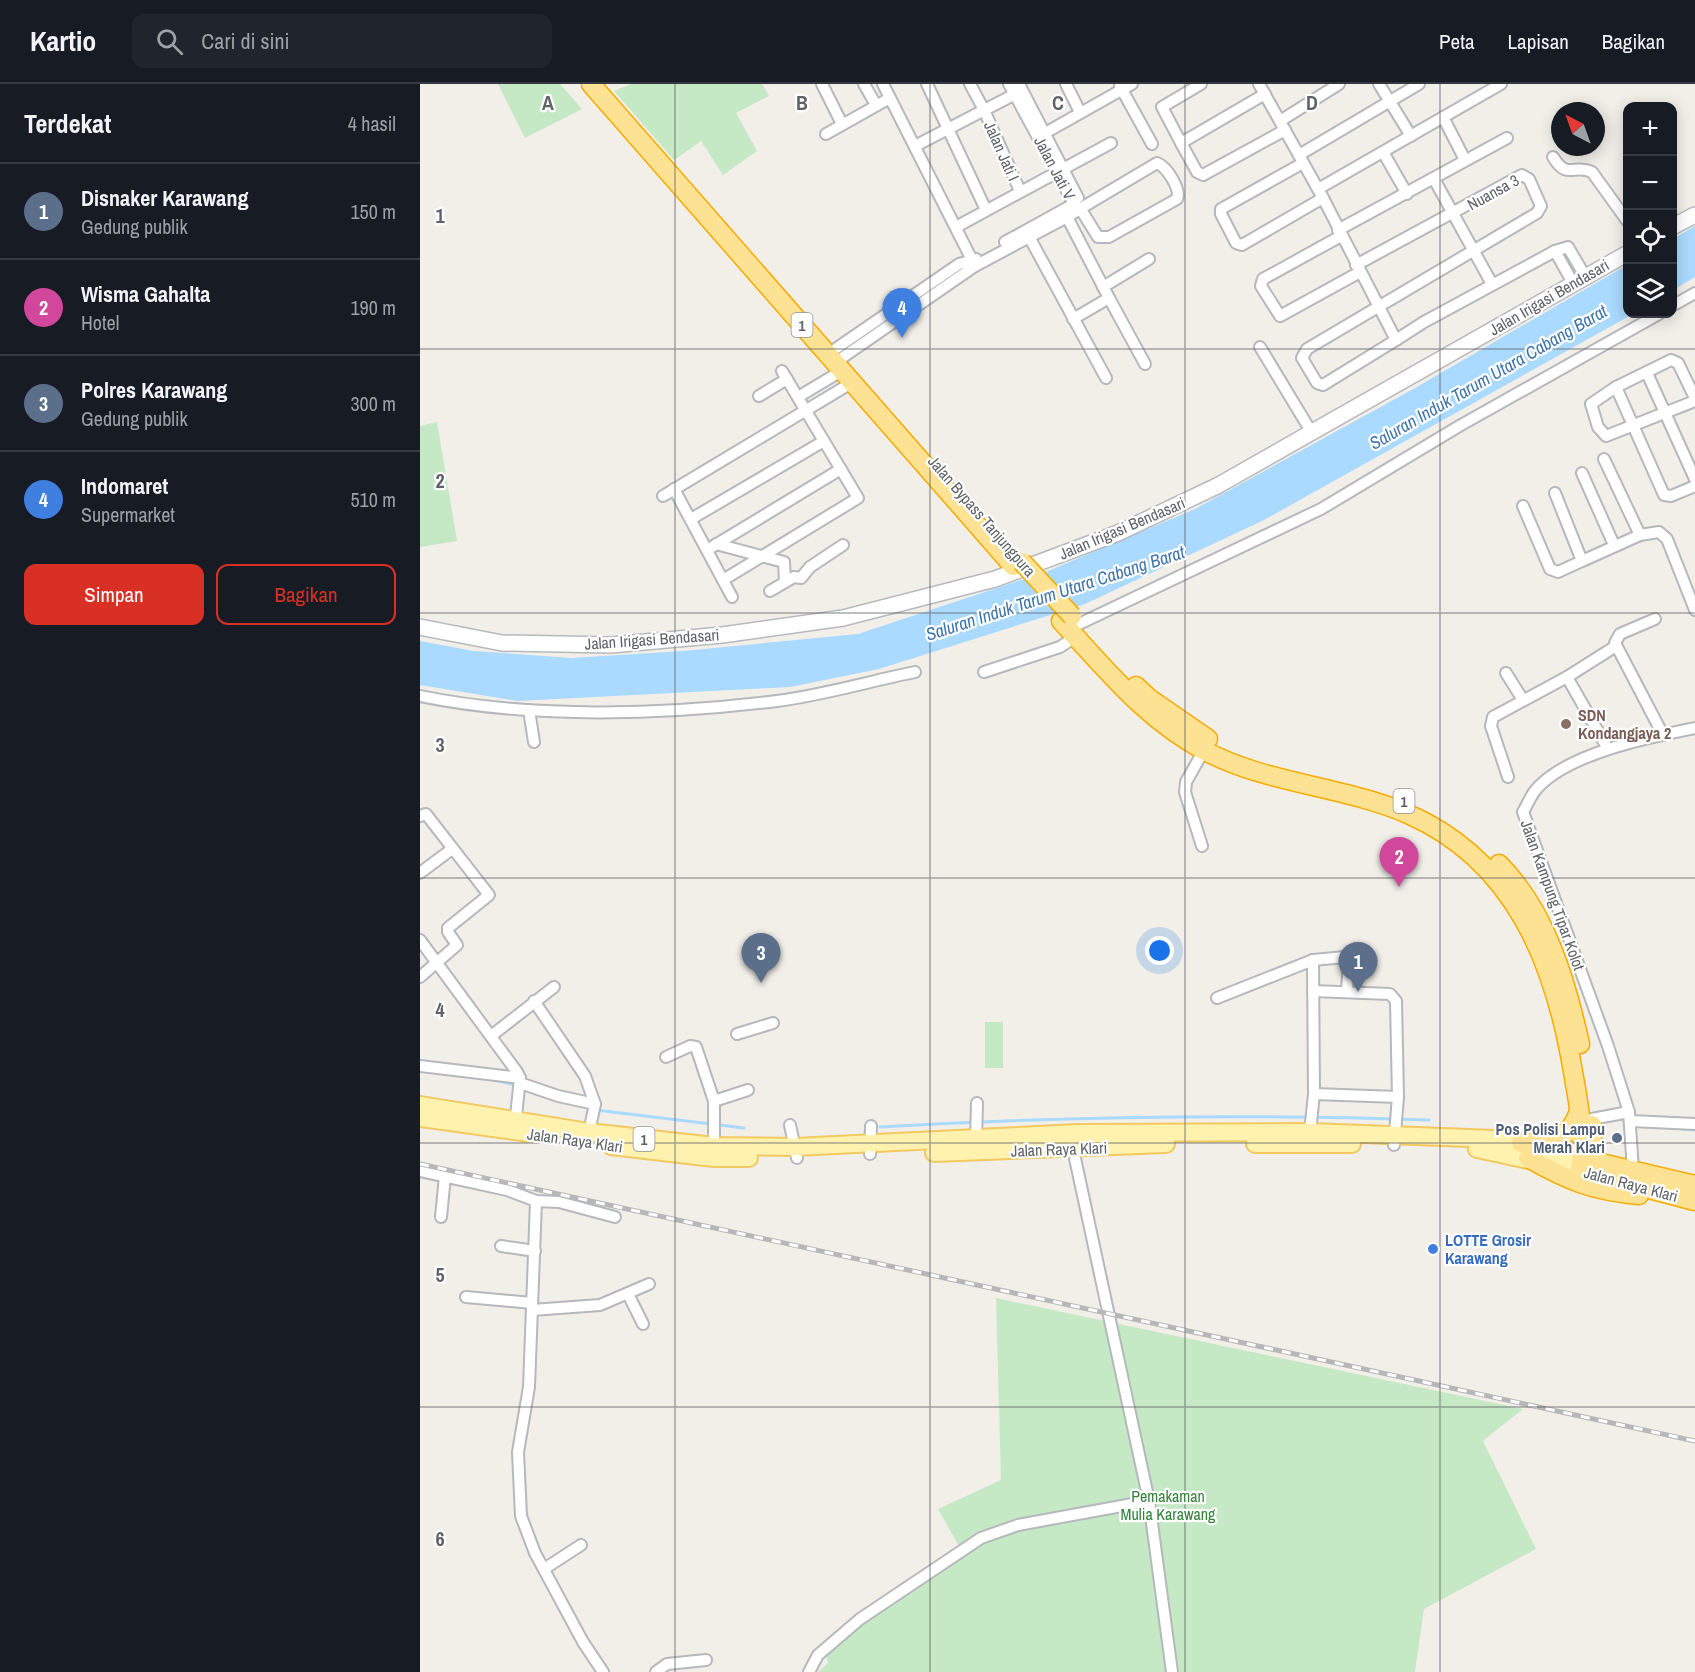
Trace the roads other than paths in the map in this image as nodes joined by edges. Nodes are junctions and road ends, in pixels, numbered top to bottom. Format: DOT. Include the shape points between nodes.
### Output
graph roads {
  1 [pos="591,84"];
  2 [pos="602,84"];
  3 [pos="822,84"];
  4 [pos="864,84"];
  5 [pos="883,84"];
  6 [pos="927,84"];
  7 [pos="970,84"];
  8 [pos="1009,84"];
  9 [pos="1066,84"];
  10 [pos="1132,84"];
  11 [pos="1200,84"];
  12 [pos="1339,84"];
  13 [pos="1379,84"];
  14 [pos="1419,84"];
  15 [pos="1501,84"];
  16 [pos="1120,87"];
  17 [pos="1262,87"];
  18 [pos="1018,90"];
  19 [pos="890,98"];
  20 [pos="1388,100"];
  21 [pos="876,105"];
  22 [pos="984,110"];
  23 [pos="1080,112"];
  24 [pos="1443,117"];
  25 [pos="842,124"];
  26 [pos="1283,125"];
  27 [pos="950,128"];
  28 [pos="826,134"];
  29 [pos="1041,135"];
  30 [pos="1411,136"];
  31 [pos="1507,138"];
  32 [pos="1111,142"];
  33 [pos="1181,143"];
  34 [pos="1152,144"];
  35 [pos="915,146"];
  36 [pos="1383,152"];
  37 [pos="1553,157"];
  38 [pos="1301,159"];
  39 [pos="1465,160"];
  40 [pos="1059,171"];
  41 [pos="1434,179"];
  42 [pos="1020,191"];
  43 [pos="1320,193"];
  44 [pos="1407,194"];
  45 [pos="1080,208"];
  46 [pos="986,210"];
  47 [pos="1454,214"];
  48 [pos="1623,215"];
  49 [pos="1695,215"];
  50 [pos="1067,218"];
  51 [pos="1677,225"];
  52 [pos="956,227"];
  53 [pos="1340,233"];
  54 [pos="1028,234"];
  55 [pos="1474,251"];
  56 [pos="1623,256"];
  57 [pos="1149,259"];
  58 [pos="974,264"];
  59 [pos="1358,269"];
  60 [pos="1579,279"];
  61 [pos="1492,284"];
  62 [pos="1103,286"];
  63 [pos="1695,293"];
  64 [pos="1109,298"];
  65 [pos="1677,303"];
  66 [pos="1378,306"];
  67 [pos="1652,318"];
  68 [pos="1073,319"];
  69 [pos="1396,340"];
  70 [pos="1260,347"];
  71 [pos="840,362"];
  72 [pos="1145,363"];
  73 [pos="1647,373"];
  74 [pos="1106,378"];
  75 [pos="1616,387"];
  76 [pos="759,396"];
  77 [pos="798,397"];
  78 [pos="1695,400"];
  79 [pos="805,410"];
  80 [pos="1665,411"];
  81 [pos="1632,426"];
  82 [pos="1312,433"];
  83 [pos="824,441"];
  84 [pos="1604,459"];
  85 [pos="841,469"];
  86 [pos="1582,473"];
  87 [pos="1695,479"];
  88 [pos="1695,486"];
  89 [pos="674,489"];
  90 [pos="1556,493"];
  91 [pos="663,496"];
  92 [pos="1523,506"];
  93 [pos="691,519"];
  94 [pos="1640,535"];
  95 [pos="843,545"];
  96 [pos="1614,545"];
  97 [pos="712,547"];
  98 [pos="762,557"];
  99 [pos="1582,561"];
  100 [pos="1017,564"];
  101 [pos="723,580"];
  102 [pos="785,582"];
  103 [pos="770,591"];
  104 [pos="732,597"];
  105 [pos="1695,609"];
  106 [pos="1655,619"];
  107 [pos="1072,625"];
  108 [pos="420,627"];
  109 [pos="1616,646"];
  110 [pos="915,672"];
  111 [pos="984,672"];
  112 [pos="1506,674"];
  113 [pos="1567,677"];
  114 [pos="420,696"];
  115 [pos="1523,700"];
  116 [pos="529,710"];
  117 [pos="1695,728"];
  118 [pos="1662,733"];
  119 [pos="534,742"];
  120 [pos="1608,749"];
  121 [pos="1204,750"];
  122 [pos="1508,777"];
  123 [pos="420,816"];
  124 [pos="1202,846"];
  125 [pos="452,849"];
  126 [pos="420,873"];
  127 [pos="420,940"];
  128 [pos="1313,960"];
  129 [pos="436,962"];
  130 [pos="420,977"];
  131 [pos="554,987"];
  132 [pos="1313,991"];
  133 [pos="1347,992"];
  134 [pos="1217,998"];
  135 [pos="534,1001"];
  136 [pos="773,1023"];
  137 [pos="737,1034"];
  138 [pos="491,1036"];
  139 [pos="666,1058"];
  140 [pos="420,1066"];
  141 [pos="519,1086"];
  142 [pos="748,1090"];
  143 [pos="1314,1094"];
  144 [pos="1398,1097"];
  145 [pos="714,1101"];
  146 [pos="420,1105"];
  147 [pos="594,1108"];
  148 [pos="977,1108"];
  149 [pos="1586,1115"];
  150 [pos="1630,1117"];
  151 [pos="420,1118"];
  152 [pos="1311,1123"];
  153 [pos="1695,1125"];
  154 [pos="515,1126"];
  155 [pos="1396,1130"];
  156 [pos="589,1132"];
  157 [pos="976,1134"];
  158 [pos="793,1139"];
  159 [pos="871,1139"];
  160 [pos="1076,1141"];
  161 [pos="714,1146"];
  162 [pos="1525,1151"];
  163 [pos="1588,1166"];
  164 [pos="1629,1169"];
  165 [pos="420,1171"];
  166 [pos="445,1176"];
  167 [pos="1694,1196"];
  168 [pos="536,1201"];
  169 [pos="441,1217"];
  170 [pos="615,1217"];
  171 [pos="501,1246"];
  172 [pos="535,1251"];
  173 [pos="649,1284"];
  174 [pos="628,1294"];
  175 [pos="466,1297"];
  176 [pos="532,1306"];
  177 [pos="644,1324"];
  178 [pos="1149,1501"];
  179 [pos="581,1545"];
  180 [pos="544,1569"];
  181 [pos="706,1660"];
  182 [pos="603,1672"];
  183 [pos="656,1672"];
  184 [pos="809,1672"];
  185 [pos="1172,1672"];
  1 -- 71 [label="highway, Jalan Bypass Tanjungpura / 1"];
  2 -- 71 [label="highway, Jalan Bypass Tanjungpura / 1"];
  3 -- 25 [label="street"];
  4 -- 21 [label="street"];
  5 -- 19 [label="street"];
  6 -- 27 [label="street"];
  7 -- 22 [label="street, Jalan Jati I"];
  8 -- 18 [label="street, Jalan Jati V"];
  9 -- 23 [label="street"];
  10 -- 16 [label="street"];
  11 -- 33 [label="street" via="1162,107"];
  12 -- 26 [label="street"];
  13 -- 20 [label="street"];
  14 -- 20 [label="street"];
  15 -- 24 [label="street"];
  16 -- 23 [label="street"];
  16 -- 34 [label="street"];
  17 -- 26 [label="street"];
  17 -- 33 [label="street"];
  18 -- 22 [label="street"];
  18 -- 29 [label="street, Jalan Jati V"];
  19 -- 21 [label="street"];
  19 -- 35 [label="street"];
  20 -- 30 [label="street"];
  20 -- 38 [label="street"];
  21 -- 25 [label="street"];
  22 -- 27 [label="street"];
  22 -- 42 [label="street, Jalan Jati I"];
  23 -- 29 [label="street"];
  24 -- 30 [label="street"];
  24 -- 39 [label="street"];
  25 -- 28 [label="street"];
  26 -- 33 [label="street" via="1203,175 1197,172"];
  26 -- 38 [label="street"];
  27 -- 35 [label="street"];
  27 -- 46 [label="street"];
  29 -- 40 [label="street, Jalan Jati V"];
  30 -- 36 [label="street"];
  31 -- 39 [label="street"];
  32 -- 40 [label="street"];
  35 -- 52 [label="street"];
  36 -- 43 [label="street"];
  36 -- 44 [label="street"];
  37 -- 48 [label="street" via="1565,171 1592,172"];
  38 -- 43 [label="street"];
  38 -- 43 [label="street" via="1221,209 1236,243 1242,245"];
  39 -- 41 [label="street"];
  40 -- 42 [label="street"];
  40 -- 45 [label="street, Jalan Jati V"];
  41 -- 44 [label="street"];
  41 -- 47 [label="street"];
  42 -- 46 [label="street"];
  43 -- 53 [label="street"];
  44 -- 53 [label="street"];
  45 -- 45 [label="street, Jalan Jati V" via="1157,164 1163,165 1179,195 1102,239"];
  45 -- 50 [label="street"];
  45 -- 54 [label="street"];
  46 -- 52 [label="street"];
  47 -- 55 [label="street"];
  47 -- 55 [label="street, Nuansa 3" via="1522,175 1540,200 1540,210"];
  47 -- 59 [label="street"];
  49 -- 51 [label="street"];
  50 -- 54 [label="street"];
  50 -- 62 [label="street"];
  52 -- 58 [label="street"];
  53 -- 59 [label="street"];
  53 -- 59 [label="street" via="1263,279 1261,286 1280,316"];
  54 -- 58 [label="street"];
  54 -- 68 [label="street"];
  55 -- 61 [label="street"];
  55 -- 66 [label="street"];
  56 -- 60 [label="street, Jalan Irigasi Bendasari"];
  57 -- 62 [label="street"];
  58 -- 71 [label="street" via="959,264"];
  59 -- 66 [label="street"];
  60 -- 61 [label="street" via="1568,248"];
  60 -- 82 [label="street, Jalan Irigasi Bendasari"];
  61 -- 69 [label="street"];
  62 -- 64 [label="street"];
  63 -- 65 [label="street"];
  64 -- 68 [label="street"];
  64 -- 72 [label="street"];
  66 -- 69 [label="street"];
  66 -- 69 [label="street" via="1307,349 1302,358 1323,385"];
  67 -- 107 [label="street" via="1321,509"];
  68 -- 74 [label="street"];
  70 -- 82 [label="street"];
  71 -- 77 [label="street"];
  71 -- 79 [label="street"];
  71 -- 100 [label="highway, Jalan Bypass Tanjungpura / 1"];
  71 -- 100 [label="highway, Jalan Bypass Tanjungpura / 1"];
  73 -- 75 [label="street"];
  73 -- 78 [label="street" via="1675,360"];
  73 -- 80 [label="street"];
  75 -- 81 [label="street"];
  75 -- 81 [label="street" via="1590,404 1598,427 1606,436"];
  76 -- 77 [label="street" via="784,375"];
  77 -- 79 [label="street"];
  78 -- 80 [label="street"];
  79 -- 83 [label="street"];
  79 -- 89 [label="street"];
  80 -- 81 [label="street"];
  80 -- 87 [label="street"];
  81 -- 88 [label="street" via="1664,495"];
  82 -- 108 [label="street, Jalan Irigasi Bendasari" via="1187,502 1118,533 995,579 843,618 611,645 502,643"];
  83 -- 85 [label="street"];
  83 -- 93 [label="street"];
  84 -- 94 [label="street"];
  85 -- 97 [label="street"];
  85 -- 98 [label="street" via="858,498"];
  86 -- 96 [label="street"];
  89 -- 91 [label="street"];
  89 -- 93 [label="street"];
  90 -- 99 [label="street"];
  92 -- 99 [label="street" via="1551,569 1558,572"];
  93 -- 97 [label="street"];
  94 -- 96 [label="street"];
  94 -- 105 [label="street" via="1654,531 1663,534"];
  95 -- 102 [label="street" via="810,567 801,578"];
  96 -- 99 [label="street"];
  97 -- 98 [label="street"];
  97 -- 101 [label="street"];
  98 -- 101 [label="street"];
  98 -- 102 [label="street" via="784,562"];
  100 -- 107 [label="highway, Jalan Bypass Tanjungpura / 1, bridge"];
  101 -- 104 [label="street"];
  102 -- 103 [label="street"];
  106 -- 109 [label="street" via="1620,634"];
  107 -- 111 [label="street" via="1060,647"];
  107 -- 121 [label="highway, Jalan Bypass Tanjungpura / 1" via="1137,704"];
  107 -- 149 [label="highway, Jalan Bypass Tanjungpura / 1" via="1150,699 1212,742 1251,759 1416,805 1486,850 1522,890 1546,936 1575,1022"];
  109 -- 113 [label="street"];
  109 -- 118 [label="street"];
  110 -- 116 [label="street" via="779,701 676,711"];
  112 -- 115 [label="street"];
  113 -- 115 [label="street"];
  113 -- 120 [label="street"];
  114 -- 116 [label="street" via="456,704"];
  115 -- 122 [label="street" via="1497,713 1490,722"];
  116 -- 119 [label="street"];
  117 -- 118 [label="street, Jalan Kampung Tipar Kolot"];
  118 -- 120 [label="street, Jalan Kampung Tipar Kolot"];
  120 -- 150 [label="street, Jalan Kampung Tipar Kolot" via="1546,780 1523,812"];
  121 -- 124 [label="street" via="1186,782 1185,792"];
  121 -- 149 [label="highway, Jalan Bypass Tanjungpura / 1" via="1243,767 1406,813 1451,837 1477,858 1509,895 1531,929"];
  123 -- 125 [label="street" via="426,814"];
  125 -- 126 [label="street"];
  125 -- 129 [label="street" via="489,895 448,928 458,944"];
  127 -- 129 [label="street"];
  128 -- 132 [label="street"];
  128 -- 133 [label="street" via="1345,957 1349,961"];
  128 -- 134 [label="street"];
  129 -- 130 [label="street"];
  129 -- 138 [label="street"];
  131 -- 135 [label="street"];
  132 -- 133 [label="street"];
  132 -- 143 [label="street"];
  133 -- 144 [label="street" via="1390,994 1396,1001"];
  135 -- 138 [label="street"];
  135 -- 147 [label="street" via="576,1059"];
  136 -- 137 [label="street"];
  138 -- 141 [label="street"];
  139 -- 145 [label="street" via="690,1046 696,1047"];
  140 -- 141 [label="street"];
  141 -- 147 [label="street"];
  141 -- 154 [label="street"];
  142 -- 145 [label="street"];
  143 -- 144 [label="street"];
  143 -- 152 [label="street"];
  144 -- 155 [label="street"];
  145 -- 161 [label="street"];
  146 -- 154 [label="main road, Jalan Raya Klari / 1"];
  147 -- 156 [label="street"];
  148 -- 157 [label="street"];
  149 -- 150 [label="street"];
  149 -- 162 [label="highway" via="1564,1138"];
  149 -- 163 [label="highway, Jalan Bypass Tanjungpura / 1"];
  149 -- 164 [label="highway" via="1609,1155"];
  150 -- 153 [label="street"];
  150 -- 164 [label="street, Jalan Kampung Tipar Kolot"];
  151 -- 154 [label="main road, Jalan Raya Klari / 1"];
  152 -- 155 [label="main road, Jalan Raya Klari / 1"];
  152 -- 160 [label="main road, Jalan Raya Klari / 1"];
  154 -- 156 [label="main road, Jalan Raya Klari / 1"];
  154 -- 158 [label="main road, Jalan Raya Klari / 1" via="714,1158"];
  155 -- 160 [label="main road, Jalan Raya Klari / 1" via="1172,1144"];
  155 -- 162 [label="main road, Jalan Raya Klari / 1" via="1491,1150"];
  156 -- 161 [label="main road, Jalan Raya Klari / 1"];
  157 -- 159 [label="main road, Jalan Raya Klari / 1"];
  157 -- 160 [label="main road, Jalan Raya Klari / 1"];
  158 -- 159 [label="main road, Jalan Raya Klari / 1"];
  158 -- 161 [label="main road, Jalan Raya Klari / 1"];
  159 -- 160 [label="main road, Jalan Raya Klari / 1"];
  160 -- 178 [label="street"];
  162 -- 163 [label="main road, Jalan Raya Klari / 1"];
  162 -- 167 [label="highway" via="1564,1179 1586,1187 1610,1193"];
  163 -- 164 [label="highway, Jalan Raya Klari / 1"];
  163 -- 167 [label="highway, Jalan Raya Klari / 1"];
  164 -- 167 [label="highway, Jalan Raya Klari / 1"];
  165 -- 166 [label="street"];
  166 -- 168 [label="street"];
  166 -- 169 [label="street"];
  168 -- 170 [label="street" via="559,1202"];
  168 -- 172 [label="street"];
  171 -- 172 [label="street"];
  172 -- 176 [label="street"];
  173 -- 174 [label="street"];
  174 -- 176 [label="street" via="584,1308"];
  174 -- 177 [label="street"];
  175 -- 176 [label="street"];
  176 -- 180 [label="street" via="529,1387 518,1452 519,1500 523,1523"];
  178 -- 184 [label="street" via="1018,1525 981,1538 860,1619 818,1655"];
  178 -- 185 [label="street"];
  179 -- 180 [label="street"];
  180 -- 182 [label="street"];
  181 -- 183 [label="street" via="667,1664"];
}
